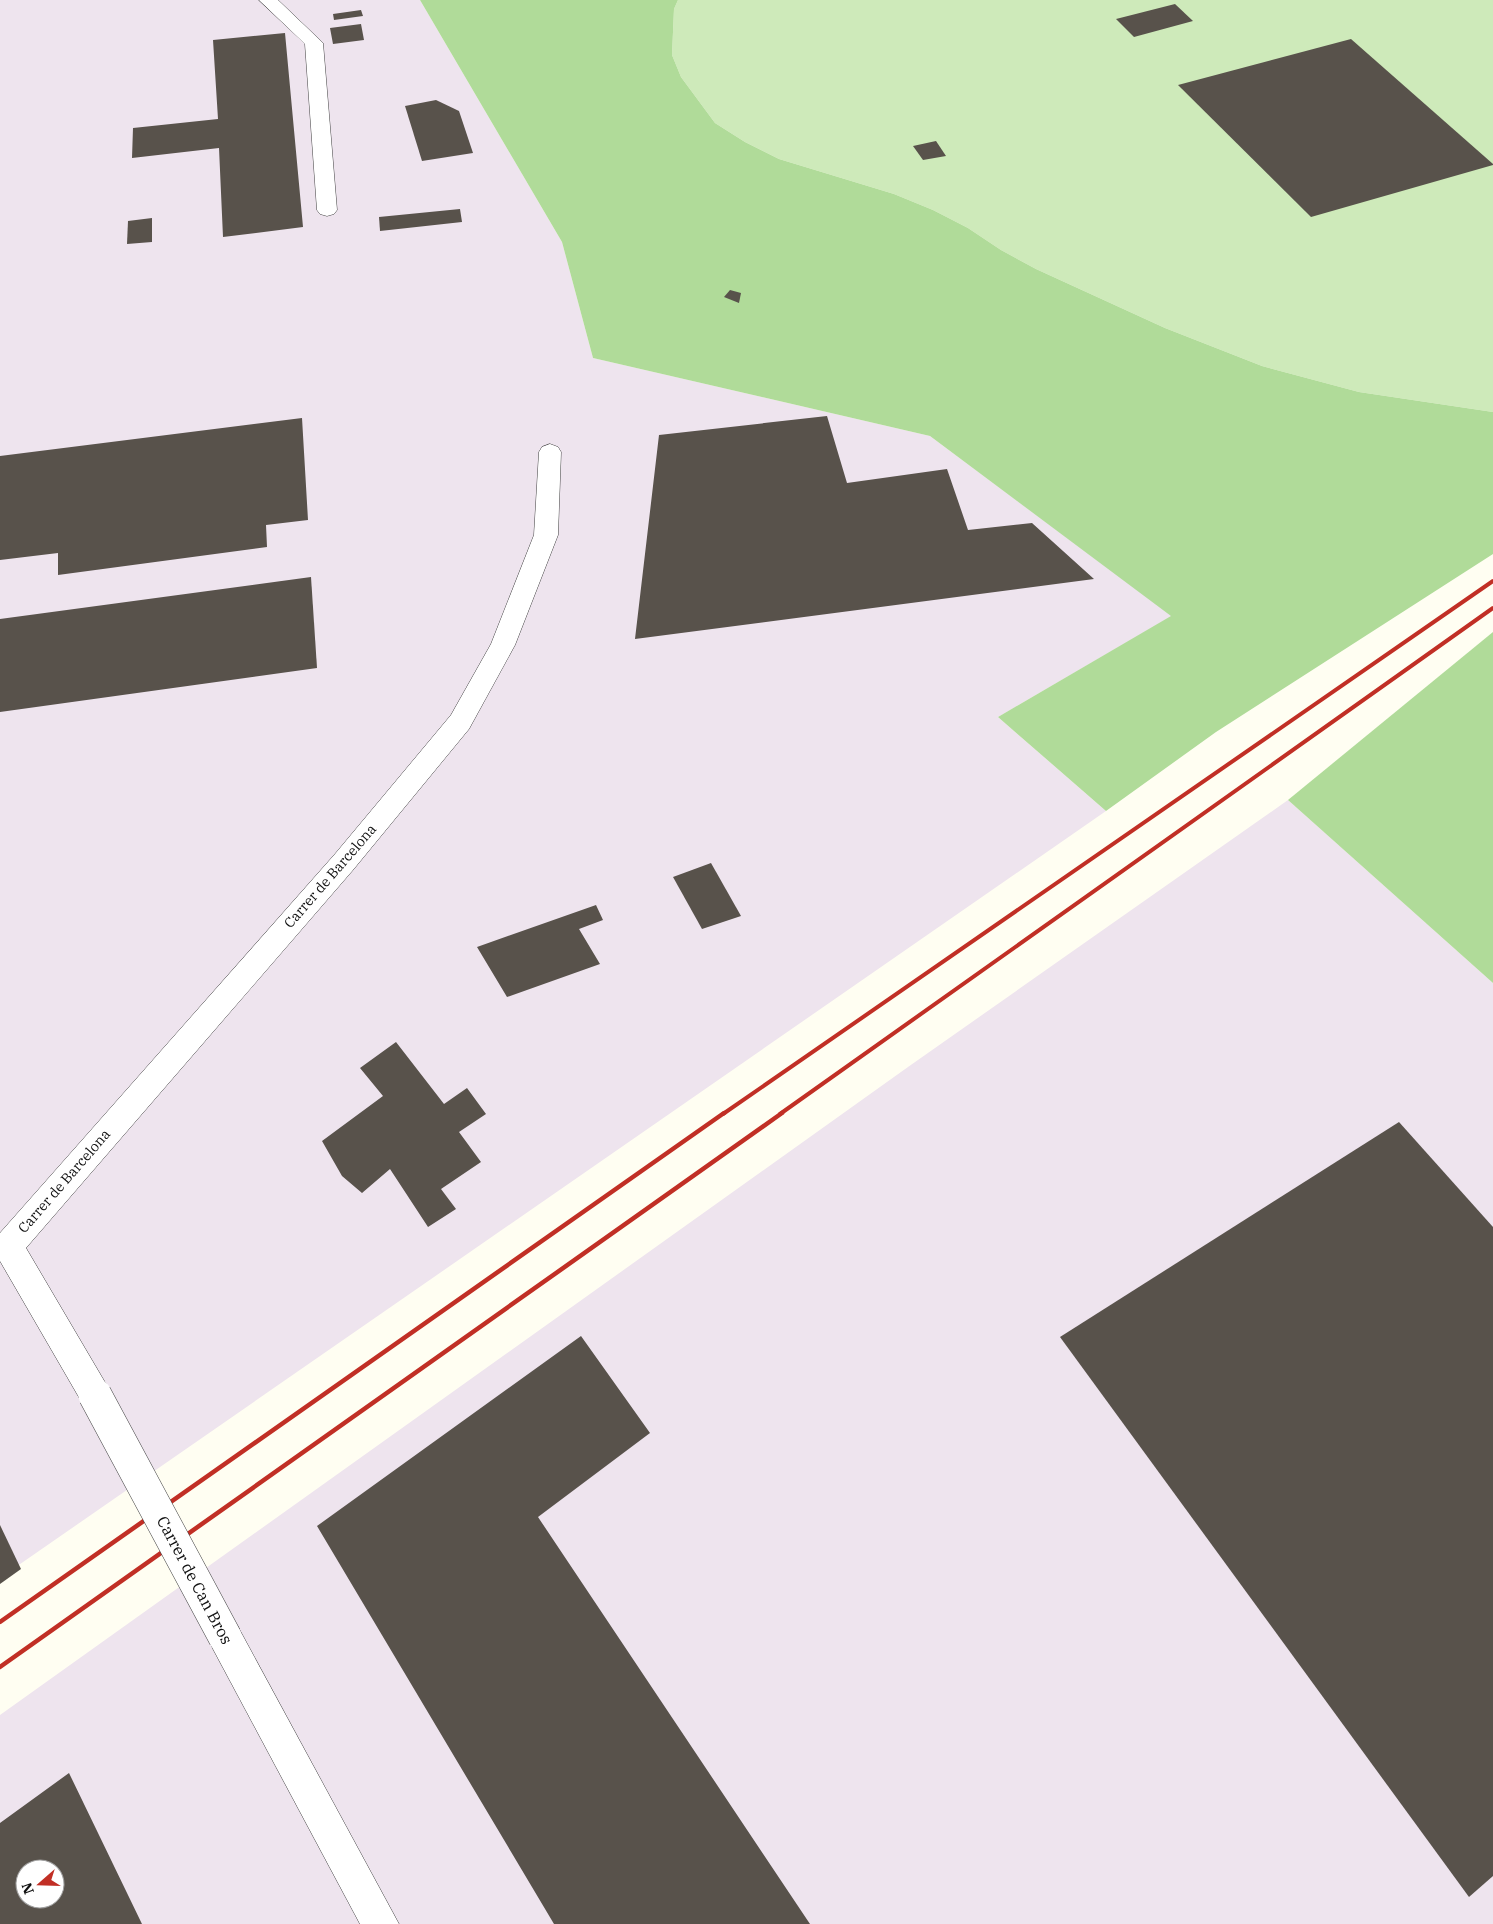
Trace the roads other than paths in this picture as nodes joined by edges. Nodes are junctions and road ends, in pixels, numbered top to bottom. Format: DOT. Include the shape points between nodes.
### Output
graph roads {
  1 [pos="268,0"];
  2 [pos="326,210"];
  3 [pos="550,452"];
  4 [pos="4,1246"];
  5 [pos="380,1924"];
  1 -- 2 [label="street" via="314,43"];
  3 -- 4 [label="street, Carrer de Barcelona" via="546,535 503,645 460,722 344,862"];
  4 -- 5 [label="street, Carrer de Can Bros, bridge" via="95,1395"];
}
